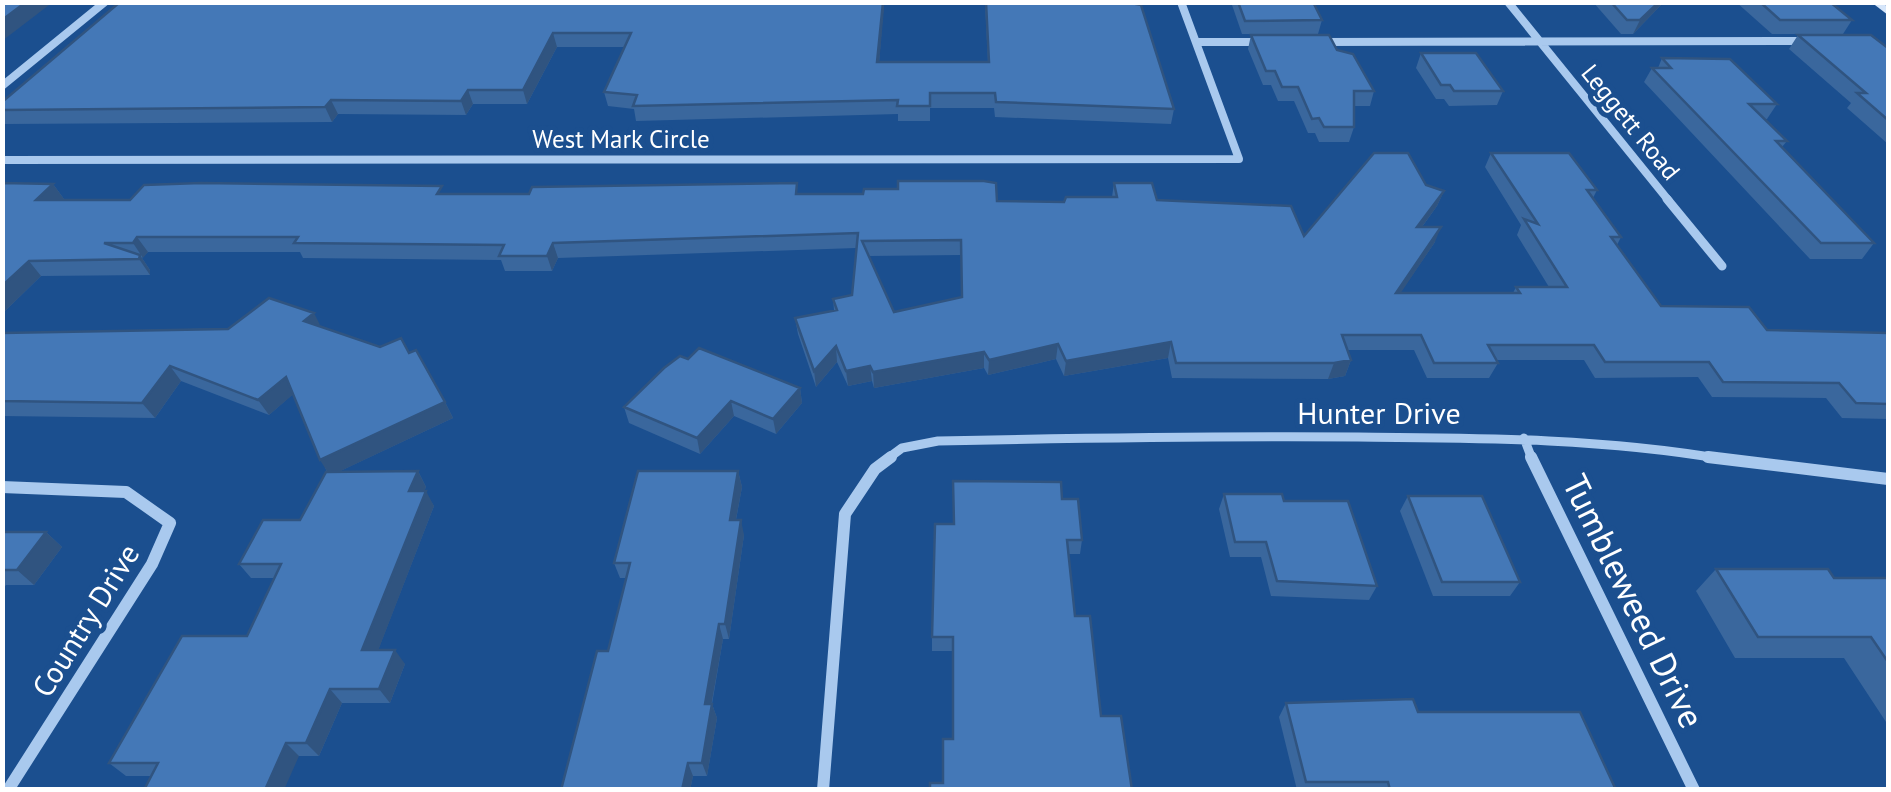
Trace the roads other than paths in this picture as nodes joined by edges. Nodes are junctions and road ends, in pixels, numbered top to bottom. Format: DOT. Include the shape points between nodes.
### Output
graph roads {
  1 [pos="104,2"];
  2 [pos="1181,2"];
  3 [pos="1508,2"];
  4 [pos="1877,2"];
  5 [pos="1888,11"];
  6 [pos="1539,40"];
  7 [pos="1829,41"];
  8 [pos="1196,42"];
  9 [pos="1272,42"];
  10 [pos="1310,42"];
  11 [pos="2,86"];
  12 [pos="2,160"];
  13 [pos="1722,266"];
  14 [pos="1524,438"];
  15 [pos="1888,479"];
  16 [pos="2,487"];
  17 [pos="8,790"];
  18 [pos="823,790"];
  19 [pos="1694,790"];
  1 -- 11 [label="street"];
  2 -- 8 [label="street"];
  3 -- 6 [label="street, Leggett Road"];
  4 -- 5 [label="street"];
  6 -- 7 [label="street"];
  6 -- 10 [label="street"];
  6 -- 13 [label="street, Leggett Road"];
  8 -- 9 [label="street"];
  8 -- 12 [label="street, West Mark Circle" via="1239,159"];
  14 -- 15 [label="street, Hunter Drive"];
  14 -- 18 [label="street, Hunter Drive" via="1165,436 938,441 902,448 875,469 846,514"];
  14 -- 19 [label="street, Tumbleweed Drive"];
  16 -- 17 [label="street, Country Drive" via="126,492 170,524 152,564"];
}
